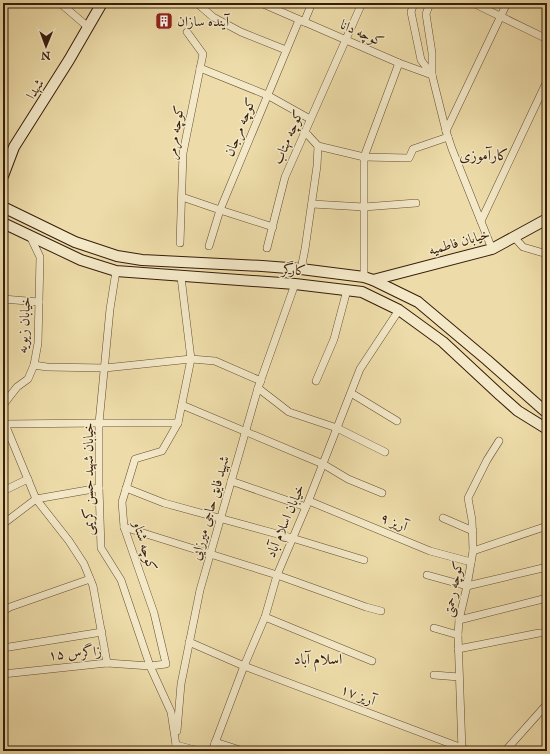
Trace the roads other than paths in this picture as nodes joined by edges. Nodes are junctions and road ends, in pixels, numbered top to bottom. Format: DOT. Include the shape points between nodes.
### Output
graph roads {
  1 [pos="60,3"];
  2 [pos="102,3"];
  3 [pos="261,3"];
  4 [pos="312,3"];
  5 [pos="362,3"];
  6 [pos="414,3"];
  7 [pos="430,3"];
  8 [pos="473,3"];
  9 [pos="507,3"];
  10 [pos="198,4"];
  11 [pos="501,16"];
  12 [pos="302,21"];
  13 [pos="88,27"];
  14 [pos="187,32"];
  15 [pos="547,39"];
  16 [pos="345,40"];
  17 [pos="286,50"];
  18 [pos="398,63"];
  19 [pos="200,68"];
  20 [pos="432,75"];
  21 [pos="547,81"];
  22 [pos="267,95"];
  23 [pos="310,119"];
  24 [pos="304,133"];
  25 [pos="447,134"];
  26 [pos="318,146"];
  27 [pos="14,147"];
  28 [pos="364,157"];
  29 [pos="3,158"];
  30 [pos="3,176"];
  31 [pos="182,197"];
  32 [pos="3,201"];
  33 [pos="416,203"];
  34 [pos="312,204"];
  35 [pos="364,207"];
  36 [pos="3,208"];
  37 [pos="220,210"];
  38 [pos="547,219"];
  39 [pos="481,220"];
  40 [pos="3,223"];
  41 [pos="273,227"];
  42 [pos="30,236"];
  43 [pos="514,237"];
  44 [pos="180,243"];
  45 [pos="209,246"];
  46 [pos="267,248"];
  47 [pos="492,249"];
  48 [pos="547,254"];
  49 [pos="301,269"];
  50 [pos="116,271"];
  51 [pos="181,276"];
  52 [pos="369,279"];
  53 [pos="295,284"];
  54 [pos="347,290"];
  55 [pos="3,299"];
  56 [pos="39,302"];
  57 [pos="400,310"];
  58 [pos="191,359"];
  59 [pos="34,365"];
  60 [pos="104,368"];
  61 [pos="316,381"];
  62 [pos="260,384"];
  63 [pos="351,393"];
  64 [pos="3,405"];
  65 [pos="182,405"];
  66 [pos="547,413"];
  67 [pos="397,421"];
  68 [pos="4,423"];
  69 [pos="100,423"];
  70 [pos="178,423"];
  71 [pos="338,428"];
  72 [pos="547,429"];
  73 [pos="246,430"];
  74 [pos="499,441"];
  75 [pos="385,452"];
  76 [pos="323,464"];
  77 [pos="28,479"];
  78 [pos="231,481"];
  79 [pos="99,488"];
  80 [pos="126,488"];
  81 [pos="3,492"];
  82 [pos="382,493"];
  83 [pos="36,499"];
  84 [pos="308,504"];
  85 [pos="220,518"];
  86 [pos="444,518"];
  87 [pos="3,524"];
  88 [pos="547,526"];
  89 [pos="124,527"];
  90 [pos="473,530"];
  91 [pos="292,538"];
  92 [pos="473,551"];
  93 [pos="210,554"];
  94 [pos="364,560"];
  95 [pos="471,562"];
  96 [pos="547,567"];
  97 [pos="277,574"];
  98 [pos="426,575"];
  99 [pos="90,579"];
  100 [pos="467,586"];
  101 [pos="547,598"];
  102 [pos="3,610"];
  103 [pos="381,611"];
  104 [pos="265,617"];
  105 [pos="459,620"];
  106 [pos="434,628"];
  107 [pos="102,632"];
  108 [pos="547,633"];
  109 [pos="458,635"];
  110 [pos="189,642"];
  111 [pos="3,648"];
  112 [pos="458,649"];
  113 [pos="372,661"];
  114 [pos="107,663"];
  115 [pos="150,666"];
  116 [pos="244,666"];
  117 [pos="3,674"];
  118 [pos="434,675"];
  119 [pos="460,677"];
  120 [pos="547,704"];
  121 [pos="215,742"];
  122 [pos="176,748"];
  123 [pos="462,750"];
  124 [pos="199,751"];
  125 [pos="212,751"];
  126 [pos="243,751"];
  127 [pos="470,751"];
  128 [pos="505,751"];
  1 -- 13 [label="street"];
  2 -- 13 [label="main road, شهدا"];
  3 -- 12 [label="street, کوچه دانا"];
  4 -- 12 [label="street, کوچه مرجان"];
  5 -- 16 [label="street, کوچه مهتاب"];
  6 -- 20 [label="street" via="411,12 422,60"];
  7 -- 20 [label="street" via="426,14 432,53"];
  8 -- 11 [label="street"];
  9 -- 11 [label="street"];
  10 -- 17 [label="street" via="214,17 241,32"];
  11 -- 15 [label="street"];
  11 -- 25 [label="street"];
  12 -- 16 [label="street, کوچه دانا"];
  12 -- 17 [label="street, کوچه مرجان"];
  13 -- 27 [label="main road, شهدا"];
  14 -- 19 [label="street, کوچه مرمر" via="203,54"];
  16 -- 18 [label="street, کوچه دانا"];
  16 -- 23 [label="street, کوچه مهتاب"];
  17 -- 22 [label="street, کوچه مرجان"];
  18 -- 20 [label="street, کوچه دانا"];
  18 -- 28 [label="street"];
  19 -- 22 [label="street"];
  19 -- 31 [label="street, کوچه مرمر" via="184,153"];
  20 -- 25 [label="street"];
  21 -- 39 [label="street"];
  22 -- 23 [label="street"];
  22 -- 37 [label="street, کوچه مرجان"];
  23 -- 24 [label="street, کوچه مهتاب"];
  24 -- 26 [label="street"];
  24 -- 41 [label="street, کوچه مهتاب" via="285,177"];
  25 -- 28 [label="street" via="413,149 409,158"];
  25 -- 39 [label="street"];
  26 -- 28 [label="street"];
  26 -- 34 [label="street"];
  27 -- 29 [label="main road"];
  27 -- 30 [label="main road"];
  28 -- 35 [label="street"];
  31 -- 37 [label="street"];
  31 -- 44 [label="street, کوچه مرمر"];
  32 -- 36 [label="main road"];
  33 -- 35 [label="street"];
  34 -- 35 [label="street"];
  34 -- 49 [label="street"];
  35 -- 52 [label="street"];
  36 -- 49 [label="main road, کارگر" via="75,242 117,256 142,260"];
  37 -- 41 [label="street"];
  37 -- 45 [label="street, کوچه مرجان"];
  38 -- 43 [label="main road, خیابان فاطمیه"];
  39 -- 47 [label="street"];
  40 -- 42 [label="main road, کارگر"];
  41 -- 46 [label="street, کوچه مهتاب"];
  42 -- 50 [label="main road, کارگر" via="81,260"];
  42 -- 56 [label="street, خیابان زیویه" via="40,257"];
  43 -- 47 [label="main road, خیابان فاطمیه"];
  43 -- 48 [label="street" via="523,247"];
  47 -- 52 [label="main road, خیابان فاطمیه"];
  49 -- 52 [label="main road, کارگر"];
  49 -- 53 [label="main road"];
  50 -- 51 [label="main road, کارگر"];
  50 -- 60 [label="street, خیابان شهید حسن کریمی"];
  51 -- 53 [label="main road, کارگر"];
  51 -- 58 [label="street, کوچه شتاو"];
  52 -- 66 [label="main road, کارگر" via="418,302"];
  53 -- 54 [label="main road, کارگر"];
  53 -- 62 [label="street, شهید فایق حاجی میرزایی"];
  54 -- 57 [label="main road, کارگر" via="362,292"];
  54 -- 61 [label="street" via="334,339"];
  55 -- 56 [label="street"];
  56 -- 59 [label="street, خیابان زیویه" via="38,343"];
  57 -- 63 [label="street, خیابان اسلام آباد" via="360,369"];
  57 -- 72 [label="main road, کارگر" via="443,342 518,411"];
  58 -- 60 [label="street"];
  58 -- 62 [label="street" via="216,361"];
  58 -- 65 [label="street, کوچه شتاو"];
  59 -- 60 [label="street"];
  59 -- 64 [label="street, خیابان زیویه" via="28,379 17,387"];
  60 -- 69 [label="street, خیابان شهید حسن کریمی"];
  62 -- 71 [label="street" via="289,412"];
  62 -- 73 [label="street, شهید فایق حاجی میرزایی"];
  63 -- 67 [label="street"];
  63 -- 71 [label="street, خیابان اسلام آباد"];
  65 -- 70 [label="street, کوچه شتاو"];
  65 -- 73 [label="street"];
  68 -- 69 [label="street"];
  68 -- 77 [label="street"];
  69 -- 70 [label="street"];
  69 -- 79 [label="street, خیابان شهید حسن کریمی"];
  70 -- 80 [label="street, کوچه شتاو" via="162,451 135,459"];
  71 -- 75 [label="street"];
  71 -- 76 [label="street, خیابان اسلام آباد"];
  73 -- 76 [label="street"];
  73 -- 78 [label="street, شهید فایق حاجی میرزایی"];
  74 -- 90 [label="street, کوچه رحمتی" via="468,498"];
  76 -- 82 [label="street" via="348,479"];
  76 -- 84 [label="street, خیابان اسلام آباد"];
  77 -- 81 [label="street"];
  77 -- 83 [label="street"];
  78 -- 84 [label="street, آریز ۹"];
  78 -- 85 [label="street, شهید فایق حاجی میرزایی"];
  79 -- 83 [label="street"];
  79 -- 115 [label="street, خیابان شهید حسن کریمی" via="101,548 121,580"];
  80 -- 85 [label="street" via="164,503"];
  80 -- 89 [label="street, کوچه شتاو" via="122,502"];
  83 -- 87 [label="street"];
  83 -- 99 [label="street" via="69,541 84,564"];
  84 -- 91 [label="street, خیابان اسلام آباد"];
  84 -- 95 [label="street, آریز ۹" via="430,551"];
  85 -- 91 [label="street"];
  85 -- 93 [label="street, شهید فایق حاجی میرزایی"];
  86 -- 90 [label="street"];
  88 -- 92 [label="street"];
  89 -- 93 [label="street"];
  89 -- 115 [label="street, کوچه شتاو" via="154,613 166,664"];
  90 -- 92 [label="street, کوچه رحمتی"];
  91 -- 94 [label="street"];
  91 -- 97 [label="street, خیابان اسلام آباد"];
  92 -- 95 [label="street, کوچه رحمتی"];
  93 -- 97 [label="street"];
  93 -- 110 [label="street, شهید فایق حاجی میرزایی"];
  95 -- 100 [label="street, کوچه رحمتی"];
  96 -- 100 [label="street"];
  97 -- 103 [label="street"];
  97 -- 104 [label="street, خیابان اسلام آباد"];
  98 -- 100 [label="street"];
  99 -- 102 [label="street"];
  99 -- 107 [label="street"];
  100 -- 105 [label="street, کوچه رحمتی"];
  101 -- 105 [label="street"];
  104 -- 113 [label="street"];
  104 -- 116 [label="street, خیابان اسلام آباد"];
  105 -- 109 [label="street, کوچه رحمتی"];
  106 -- 109 [label="street"];
  107 -- 111 [label="street"];
  107 -- 114 [label="street"];
  108 -- 112 [label="street"];
  109 -- 112 [label="street, کوچه رحمتی"];
  110 -- 116 [label="street, آریز ۱۷"];
  110 -- 122 [label="street, شهید فایق حاجی میرزایی" via="181,684"];
  112 -- 119 [label="street, کوچه رحمتی"];
  114 -- 115 [label="street, زاگرس ۱۵"];
  114 -- 117 [label="street, زاگرس ۱۵"];
  115 -- 122 [label="street, خیابان شهید حسن کریمی" via="171,712"];
  116 -- 121 [label="street, خیابان اسلام آباد"];
  116 -- 123 [label="street, آریز ۱۷"];
  118 -- 119 [label="street"];
  119 -- 123 [label="street, کوچه رحمتی"];
  120 -- 128 [label="street"];
  121 -- 125 [label="street, خیابان اسلام آباد"];
  121 -- 126 [label="street"];
  122 -- 124 [label="street"];
  123 -- 127 [label="street, آریز ۱۷"];
}
